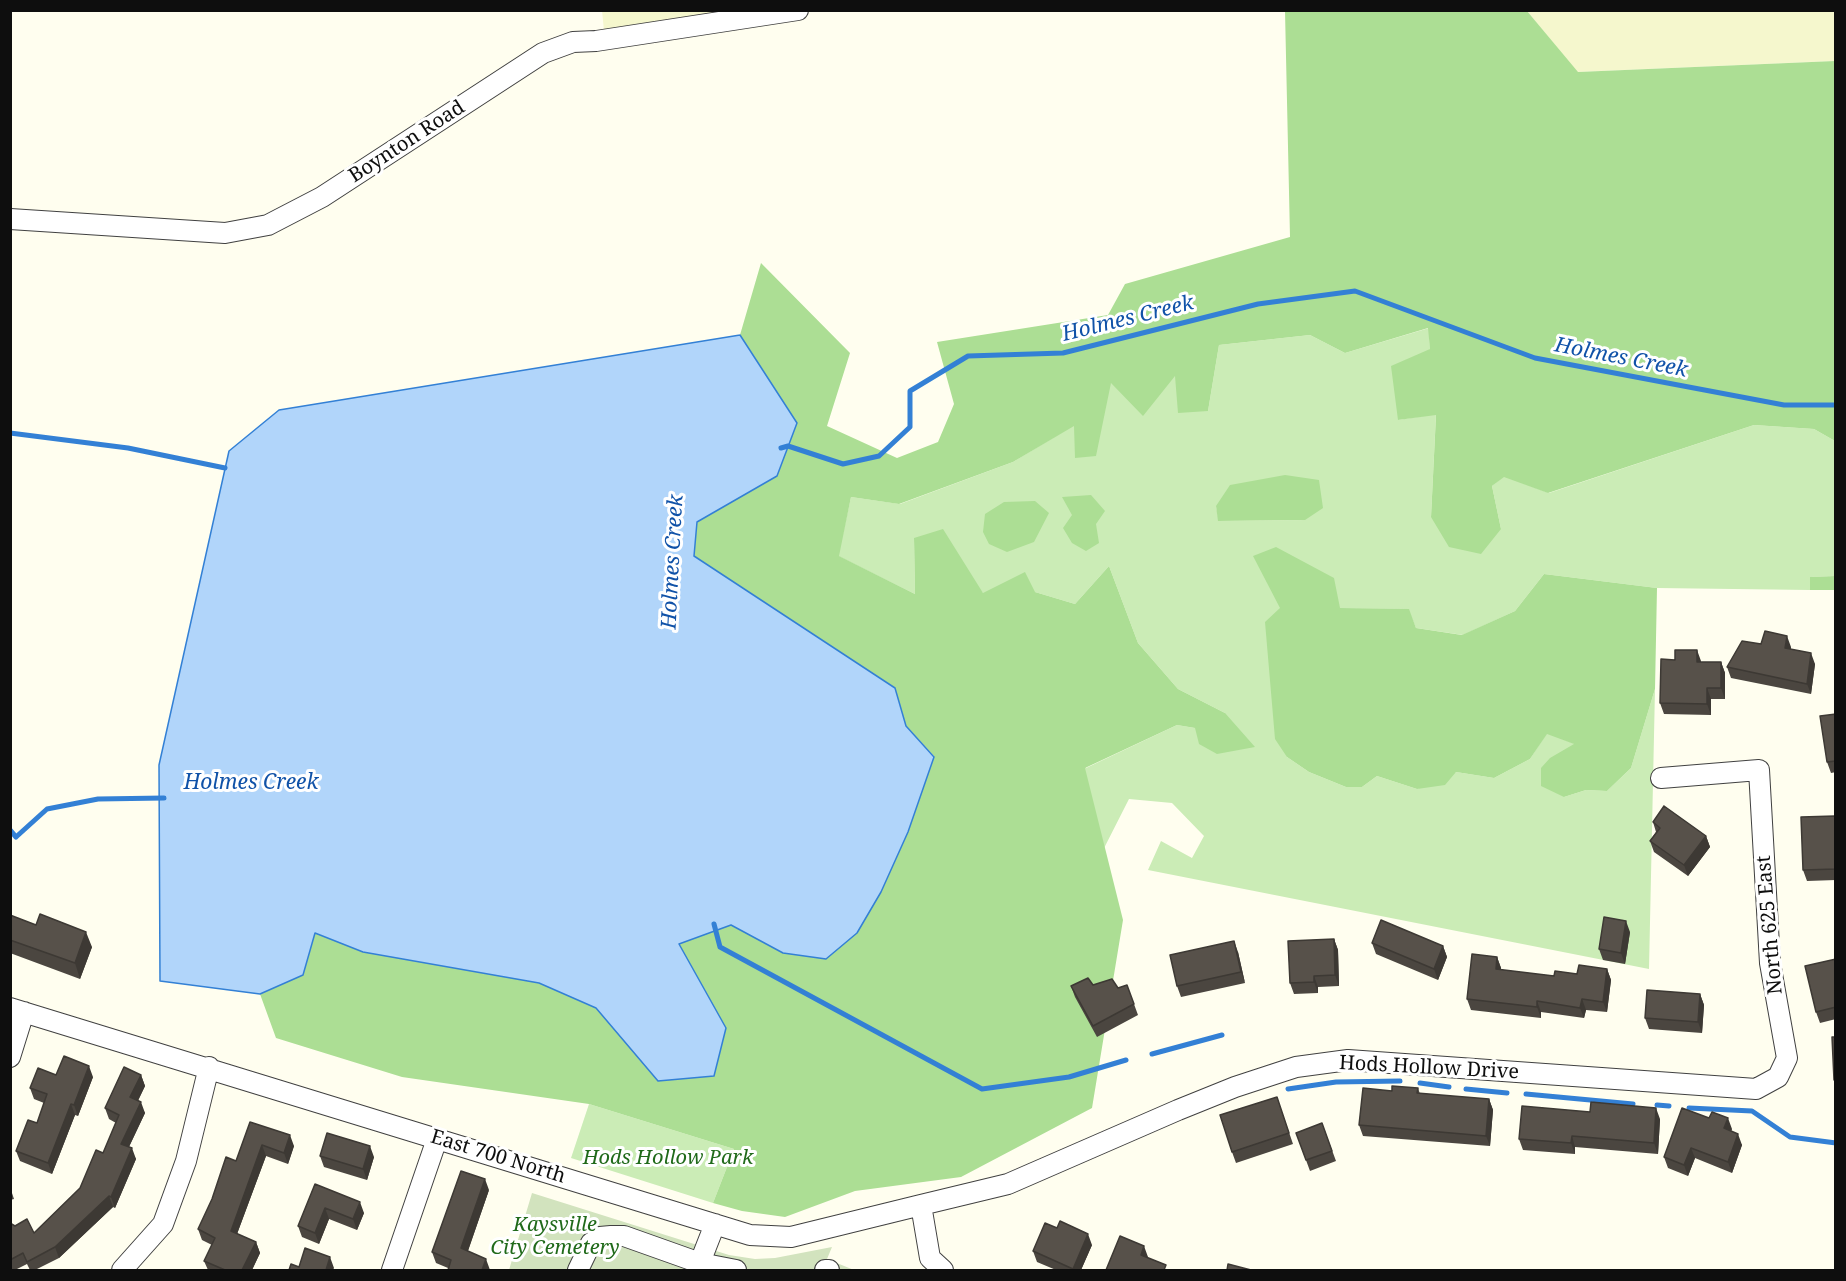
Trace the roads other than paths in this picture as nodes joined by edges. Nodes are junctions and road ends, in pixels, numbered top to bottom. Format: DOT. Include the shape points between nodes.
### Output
graph roads {
  1 [pos="798,10"];
  2 [pos="10,219"];
  3 [pos="1661,778"];
  4 [pos="17,1010"];
  5 [pos="10,1057"];
  6 [pos="209,1067"];
  7 [pos="1778,1077"];
  8 [pos="437,1139"];
  9 [pos="921,1205"];
  10 [pos="714,1224"];
  11 [pos="699,1267"];
  12 [pos="122,1270"];
  13 [pos="392,1270"];
  14 [pos="578,1270"];
  15 [pos="736,1270"];
  16 [pos="943,1270"];
  1 -- 2 [label="street, Boynton Road" via="573,42 543,53 322,197 268,225 225,233"];
  3 -- 7 [label="street, North 625 East" via="1759,770 1770,963 1787,1058"];
  4 -- 5 [label="street"];
  4 -- 6 [label="street, East 700 North"];
  6 -- 8 [label="street, East 700 North"];
  6 -- 12 [label="street" via="186,1161 163,1224"];
  7 -- 9 [label="street, Hods Hollow Drive" via="1756,1089 1348,1060 1296,1067 1235,1086 1008,1184"];
  8 -- 10 [label="street, East 700 North"];
  8 -- 13 [label="street"];
  9 -- 10 [label="street, East 700 North" via="791,1237 750,1235"];
  9 -- 16 [label="street" via="930,1258"];
  10 -- 11 [label="street"];
  11 -- 14 [label="street" via="624,1236 600,1237 591,1243"];
  11 -- 15 [label="street"];
}
